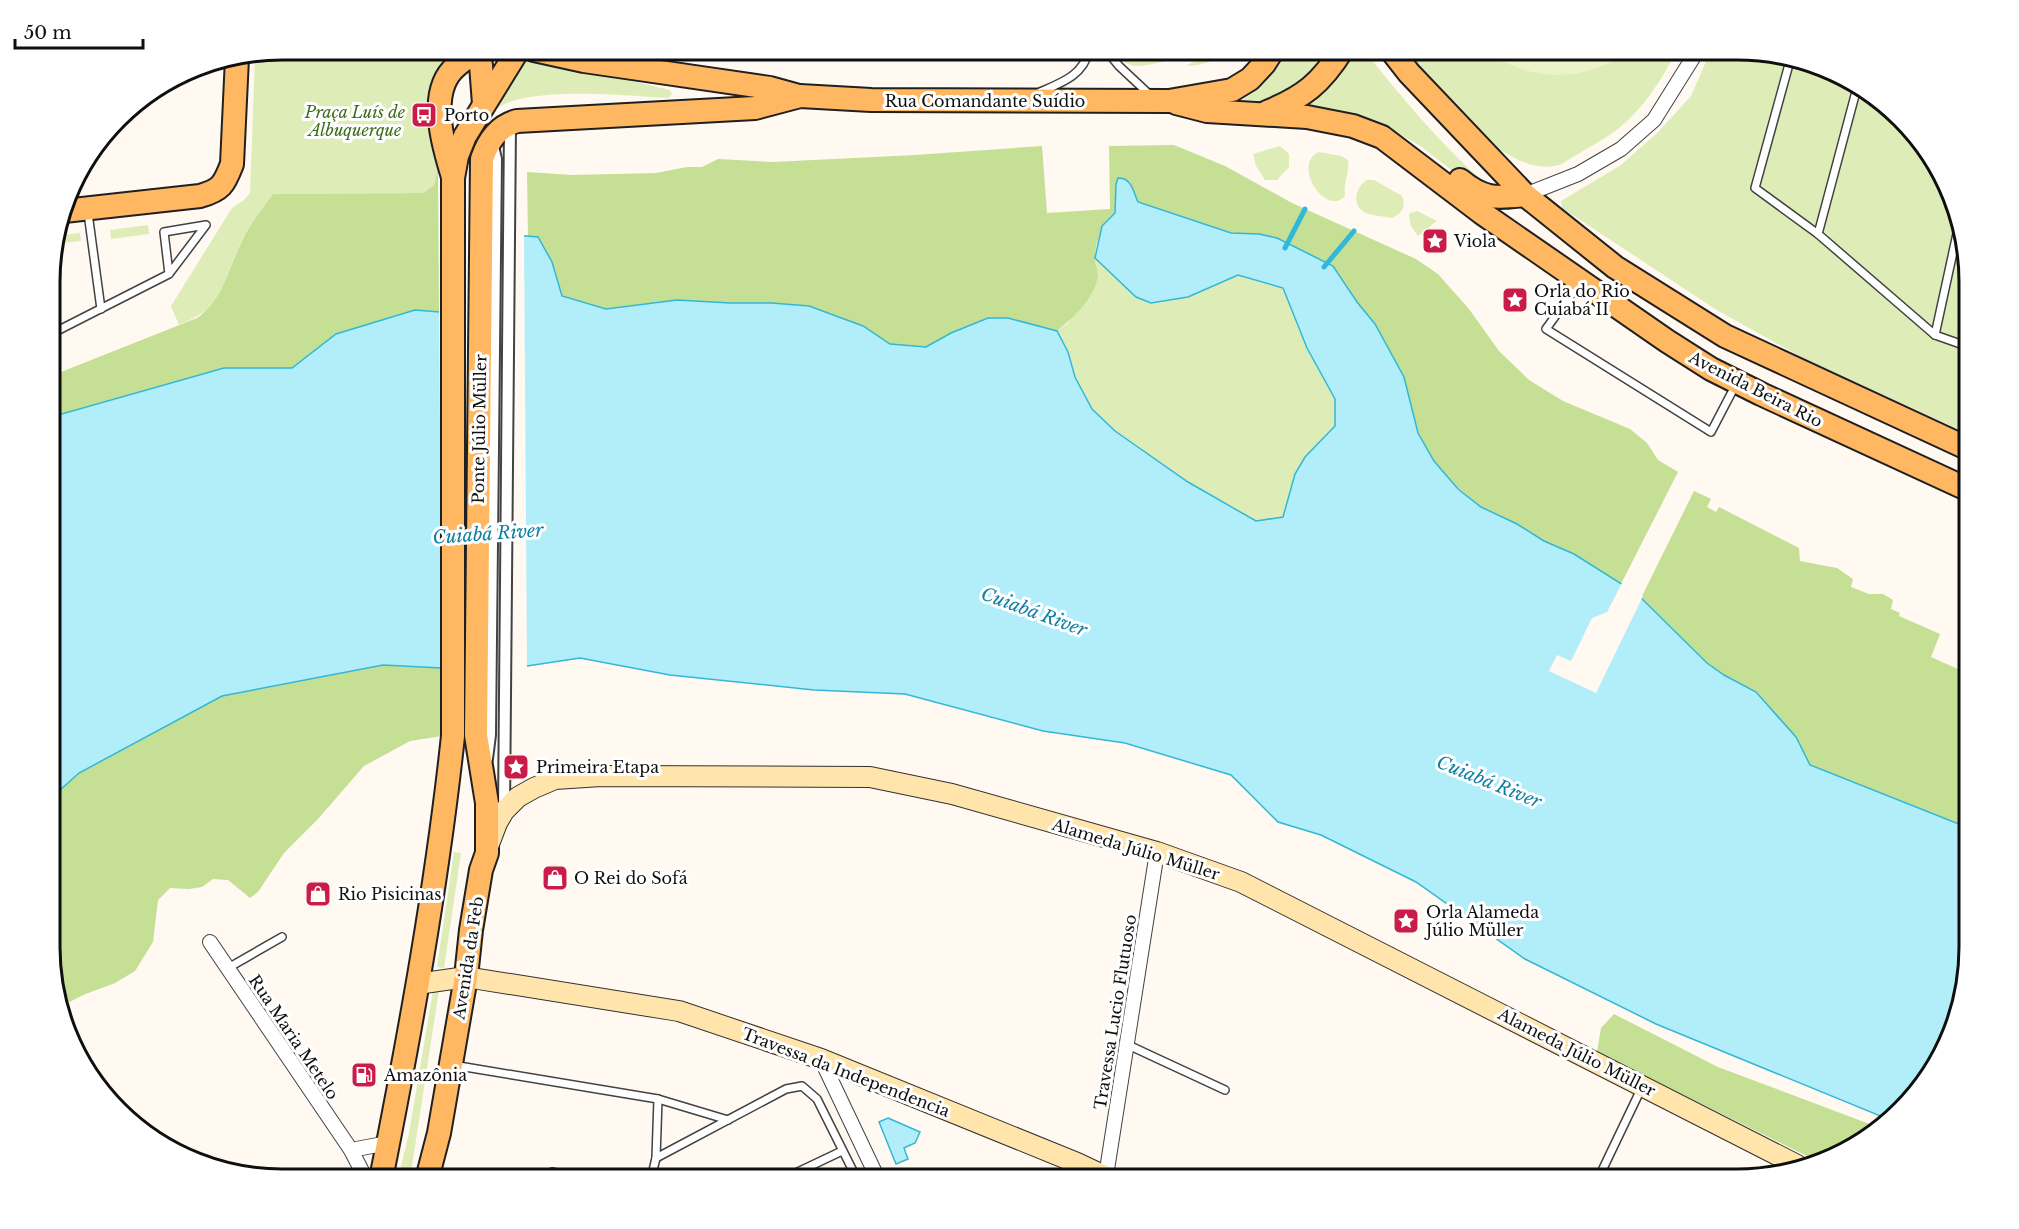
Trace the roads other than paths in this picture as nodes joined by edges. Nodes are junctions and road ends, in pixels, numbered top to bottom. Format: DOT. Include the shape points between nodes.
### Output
graph roads {
  1 [pos="466,60"];
  2 [pos="480,60"];
  3 [pos="512,60"];
  4 [pos="607,60"];
  5 [pos="1085,60"];
  6 [pos="1113,60"];
  7 [pos="1267,60"];
  8 [pos="1335,60"];
  9 [pos="1399,60"];
  10 [pos="1691,60"];
  11 [pos="237,64"];
  12 [pos="1788,66"];
  13 [pos="1855,94"];
  14 [pos="800,96"];
  15 [pos="1164,101"];
  16 [pos="1022,102"];
  17 [pos="484,104"];
  18 [pos="1263,113"];
  19 [pos="510,122"];
  20 [pos="1382,137"];
  21 [pos="453,178"];
  22 [pos="1525,195"];
  23 [pos="88,208"];
  24 [pos="72,210"];
  25 [pos="1818,234"];
  26 [pos="1955,241"];
  27 [pos="169,274"];
  28 [pos="1581,280"];
  29 [pos="101,309"];
  30 [pos="60,330"];
  31 [pos="1935,335"];
  32 [pos="1959,343"];
  33 [pos="1737,382"];
  34 [pos="1959,444"];
  35 [pos="1959,485"];
  36 [pos="483,735"];
  37 [pos="504,811"];
  38 [pos="1157,852"];
  39 [pos="487,853"];
  40 [pos="282,937"];
  41 [pos="210,942"];
  42 [pos="228,968"];
  43 [pos="466,976"];
  44 [pos="417,984"];
  45 [pos="1126,1044"];
  46 [pos="821,1059"];
  47 [pos="451,1064"];
  48 [pos="1643,1086"];
  49 [pos="1225,1089"];
  50 [pos="658,1099"];
  51 [pos="728,1120"];
  52 [pos="388,1143"];
  53 [pos="351,1150"];
  54 [pos="842,1151"];
  55 [pos="656,1158"];
  56 [pos="1791,1162"];
  57 [pos="361,1169"];
  58 [pos="383,1169"];
  59 [pos="430,1169"];
  60 [pos="653,1169"];
  61 [pos="804,1169"];
  62 [pos="852,1169"];
  63 [pos="873,1169"];
  64 [pos="1069,1169"];
  65 [pos="1109,1169"];
  66 [pos="1603,1169"];
  1 -- 21 [label="main road" via="450,73 442,96 442,135"];
  2 -- 17 [label="main road"];
  3 -- 17 [label="main road"];
  4 -- 14 [label="main road, Rua Comandante Suídio"];
  5 -- 16 [label="lane" via="1068,79"];
  6 -- 15 [label="lane" via="1134,81"];
  7 -- 15 [label="main road" via="1250,79 1232,90"];
  8 -- 18 [label="main road" via="1316,85 1289,103"];
  9 -- 22 [label="main road, Avenida Beira Rio"];
  10 -- 22 [label="street" via="1653,120 1621,149 1578,174"];
  11 -- 23 [label="main road" via="232,165 217,191"];
  12 -- 25 [label="lane" via="1755,188"];
  13 -- 25 [label="lane"];
  14 -- 16 [label="main road, Rua Comandante Suídio"];
  14 -- 19 [label="main road, Rua Comandante Suídio" via="755,108"];
  15 -- 16 [label="main road, Rua Comandante Suídio"];
  15 -- 18 [label="main road, Avenida Beira Rio" via="1207,111"];
  17 -- 21 [label="main road" via="465,136"];
  18 -- 20 [label="main road, Avenida Beira Rio" via="1353,126"];
  19 -- 36 [label="main road, Ponte Júlio Müller" via="502,127 490,152"];
  19 -- 37 [label="street"];
  20 -- 22 [label="main road" via="1404,141 1484,196"];
  20 -- 28 [label="main road, Avenida Beira Rio" via="1482,213"];
  21 -- 44 [label="main road, Ponte Júlio Müller" via="453,736"];
  22 -- 34 [label="main road, Avenida Beira Rio" via="1615,267 1725,336"];
  23 -- 24 [label="main road"];
  23 -- 29 [label="lane"];
  25 -- 31 [label="lane"];
  26 -- 31 [label="lane"];
  27 -- 27 [label="lane" via="188,249 206,225 164,232"];
  27 -- 29 [label="lane"];
  28 -- 33 [label="main road, Avenida Beira Rio" via="1666,341"];
  28 -- 33 [label="lane" via="1546,329 1711,432"];
  29 -- 30 [label="lane"];
  31 -- 32 [label="lane"];
  33 -- 35 [label="main road, Avenida Beira Rio"];
  36 -- 39 [label="main road, Avenida da Feb"];
  37 -- 38 [label="main road, Alameda Júlio Müller" via="526,792 555,779 870,777 952,794"];
  37 -- 39 [label="main road, Alameda Júlio Müller"];
  38 -- 45 [label="street, Travessa Lucio Flutuoso"];
  38 -- 48 [label="main road, Alameda Júlio Müller" via="1241,882"];
  39 -- 43 [label="main road, Avenida da Feb" via="481,870"];
  40 -- 42 [label="lane"];
  41 -- 42 [label="street, Rua Maria Metelo"];
  42 -- 53 [label="street, Rua Maria Metelo"];
  43 -- 44 [label="main road, Travessa da Independencia"];
  43 -- 46 [label="main road, Travessa da Independencia" via="679,1011"];
  43 -- 47 [label="main road, Avenida da Feb"];
  44 -- 52 [label="main road"];
  45 -- 49 [label="lane"];
  45 -- 65 [label="street, Travessa Lucio Flutuoso"];
  46 -- 63 [label="street"];
  46 -- 64 [label="main road, Travessa da Independencia"];
  47 -- 50 [label="lane"];
  47 -- 59 [label="main road, Avenida da Feb"];
  48 -- 56 [label="main road, Alameda Júlio Müller"];
  48 -- 66 [label="lane"];
  50 -- 51 [label="lane"];
  50 -- 55 [label="lane"];
  51 -- 54 [label="lane" via="786,1089 802,1086 817,1099"];
  51 -- 55 [label="lane"];
  52 -- 53 [label="street"];
  52 -- 58 [label="main road"];
  53 -- 57 [label="street, Rua Maria Metelo"];
  54 -- 61 [label="lane"];
  54 -- 62 [label="lane"];
  55 -- 60 [label="lane"];
}
